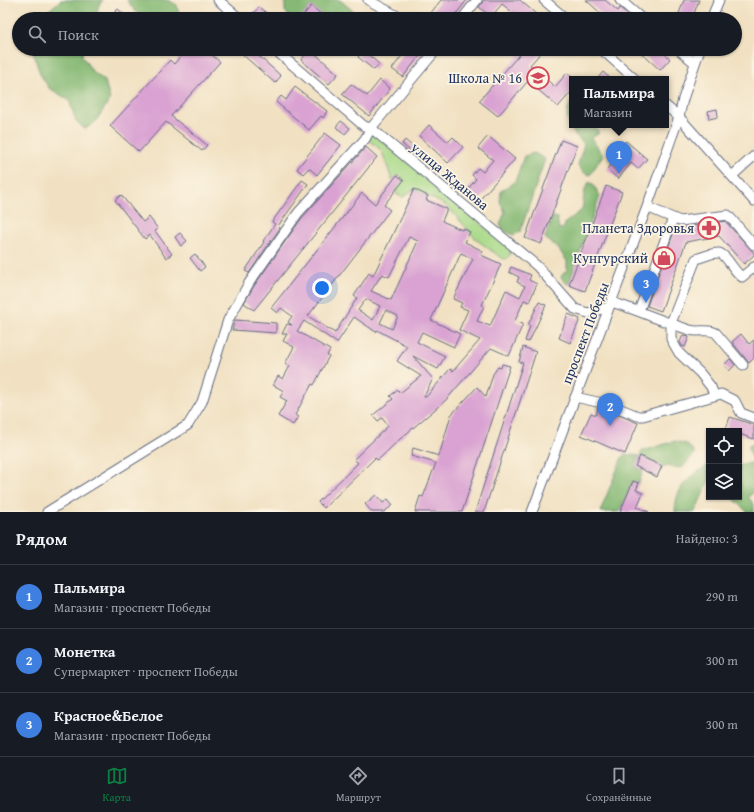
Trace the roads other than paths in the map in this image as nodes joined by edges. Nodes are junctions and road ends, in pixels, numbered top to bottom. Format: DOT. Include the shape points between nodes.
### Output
graph roads {
  1 [pos="218,0"];
  2 [pos="368,0"];
  3 [pos="477,0"];
  4 [pos="544,0"];
  5 [pos="620,0"];
  6 [pos="719,0"];
  7 [pos="232,12"];
  8 [pos="390,12"];
  9 [pos="468,12"];
  10 [pos="558,12"];
  11 [pos="634,12"];
  12 [pos="714,12"];
  13 [pos="282,56"];
  14 [pos="431,56"];
  15 [pos="609,56"];
  16 [pos="686,56"];
  17 [pos="697,56"];
  18 [pos="694,63"];
  19 [pos="632,76"];
  20 [pos="669,109"];
  21 [pos="679,117"];
  22 [pos="371,128"];
  23 [pos="754,156"];
  24 [pos="732,176"];
  25 [pos="754,201"];
  26 [pos="647,207"];
  27 [pos="674,218"];
  28 [pos="754,245"];
  29 [pos="754,267"];
  30 [pos="610,304"];
  31 [pos="639,310"];
  32 [pos="671,323"];
  33 [pos="743,365"];
  34 [pos="714,395"];
  35 [pos="575,397"];
  36 [pos="754,418"];
  37 [pos="48,512"];
  38 [pos="532,512"];
  1 -- 7 [label="street"];
  2 -- 8 [label="street"];
  3 -- 9 [label="street"];
  4 -- 10 [label="street"];
  5 -- 11 [label="street"];
  6 -- 12 [label="street"];
  13 -- 22 [label="street, улица Жданова" via="364,126"];
  14 -- 22 [label="street"];
  15 -- 19 [label="street"];
  16 -- 18 [label="street"];
  17 -- 18 [label="street, проспект Победы"];
  18 -- 21 [label="street, проспект Победы"];
  20 -- 21 [label="street"];
  21 -- 24 [label="street"];
  21 -- 26 [label="street, проспект Победы"];
  22 -- 30 [label="street, улица Жданова" via="537,266 576,309 588,313"];
  22 -- 37 [label="street" via="298,213 249,283 228,320 202,402 188,425"];
  23 -- 24 [label="street"];
  24 -- 25 [label="street"];
  26 -- 27 [label="street"];
  26 -- 30 [label="street, проспект Победы"];
  27 -- 28 [label="street" via="680,221 728,215"];
  27 -- 31 [label="street"];
  29 -- 32 [label="street" via="742,277 722,254 696,259"];
  30 -- 31 [label="street"];
  30 -- 35 [label="street, проспект Победы"];
  31 -- 32 [label="street"];
  32 -- 33 [label="street" via="692,331 711,330"];
  32 -- 34 [label="street" via="671,339 679,353 700,373"];
  34 -- 35 [label="street" via="643,416 611,404"];
  34 -- 36 [label="street" via="722,394 735,401 741,413"];
  35 -- 38 [label="street, проспект Победы"];
}
